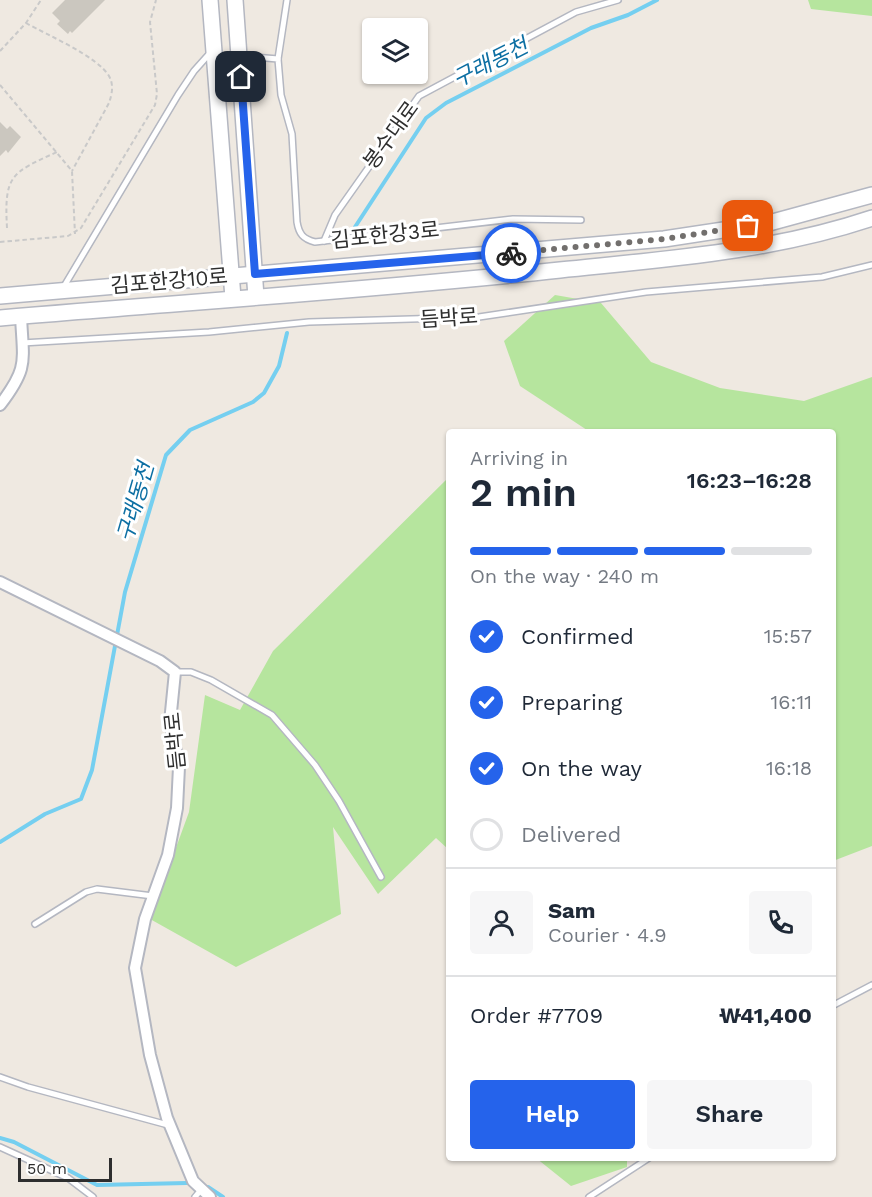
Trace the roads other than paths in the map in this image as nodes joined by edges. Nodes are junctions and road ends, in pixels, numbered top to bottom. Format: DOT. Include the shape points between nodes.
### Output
graph roads {
  1 [pos="210,0"];
  2 [pos="287,0"];
  3 [pos="618,0"];
  4 [pos="238,3"];
  5 [pos="214,49"];
  6 [pos="239,56"];
  7 [pos="278,59"];
  8 [pos="872,195"];
  9 [pos="872,218"];
  10 [pos="581,220"];
  11 [pos="324,241"];
  12 [pos="872,265"];
  13 [pos="255,274"];
  14 [pos="230,276"];
  15 [pos="62,291"];
  16 [pos="0,296"];
  17 [pos="256,297"];
  18 [pos="233,298"];
  19 [pos="21,316"];
  20 [pos="0,318"];
  21 [pos="22,343"];
  22 [pos="0,405"];
  23 [pos="0,582"];
  24 [pos="175,672"];
  25 [pos="381,877"];
  26 [pos="153,896"];
  27 [pos="35,924"];
  28 [pos="872,985"];
  29 [pos="836,1004"];
  30 [pos="0,1077"];
  31 [pos="170,1125"];
  32 [pos="0,1147"];
  33 [pos="644,1161"];
  34 [pos="202,1195"];
  35 [pos="91,1196"];
  36 [pos="590,1197"];
  1 -- 5 [label="street"];
  2 -- 7 [label="lane, 김포한강3로"];
  3 -- 11 [label="lane, 봉수대로" via="576,12 419,96 335,215"];
  4 -- 6 [label="street"];
  5 -- 14 [label="street"];
  5 -- 15 [label="lane" via="178,95"];
  6 -- 7 [label="lane"];
  6 -- 13 [label="street"];
  7 -- 11 [label="lane, 김포한강3로" via="281,95 292,134 298,232 306,240"];
  8 -- 13 [label="street, 김포한강10로" via="769,223 664,239"];
  9 -- 17 [label="street, 김포한강10로" via="780,243 713,254"];
  10 -- 11 [label="lane, 김포한강3로" via="513,219"];
  12 -- 21 [label="lane, 듬박로" via="822,277 646,292 479,317 309,322 188,334"];
  13 -- 14 [label="street, 김포한강10로"];
  13 -- 17 [label="street"];
  14 -- 15 [label="street, 김포한강10로"];
  14 -- 18 [label="street"];
  15 -- 16 [label="street, 김포한강10로"];
  17 -- 18 [label="street, 김포한강10로"];
  18 -- 19 [label="street, 김포한강10로"];
  19 -- 20 [label="street, 김포한강10로"];
  19 -- 21 [label="street"];
  21 -- 22 [label="street" via="21,376"];
  23 -- 24 [label="street"];
  24 -- 25 [label="lane" via="191,672 211,680 272,715 315,765"];
  24 -- 26 [label="street, 듬박로" via="170,722 180,789 168,855"];
  26 -- 27 [label="lane" via="86,892"];
  26 -- 31 [label="street, 듬박로" via="137,956 136,980 150,1055"];
  28 -- 29 [label="lane"];
  30 -- 31 [label="lane"];
  31 -- 34 [label="street, 듬박로"];
  32 -- 35 [label="lane" via="68,1178"];
  33 -- 36 [label="lane"];
}
